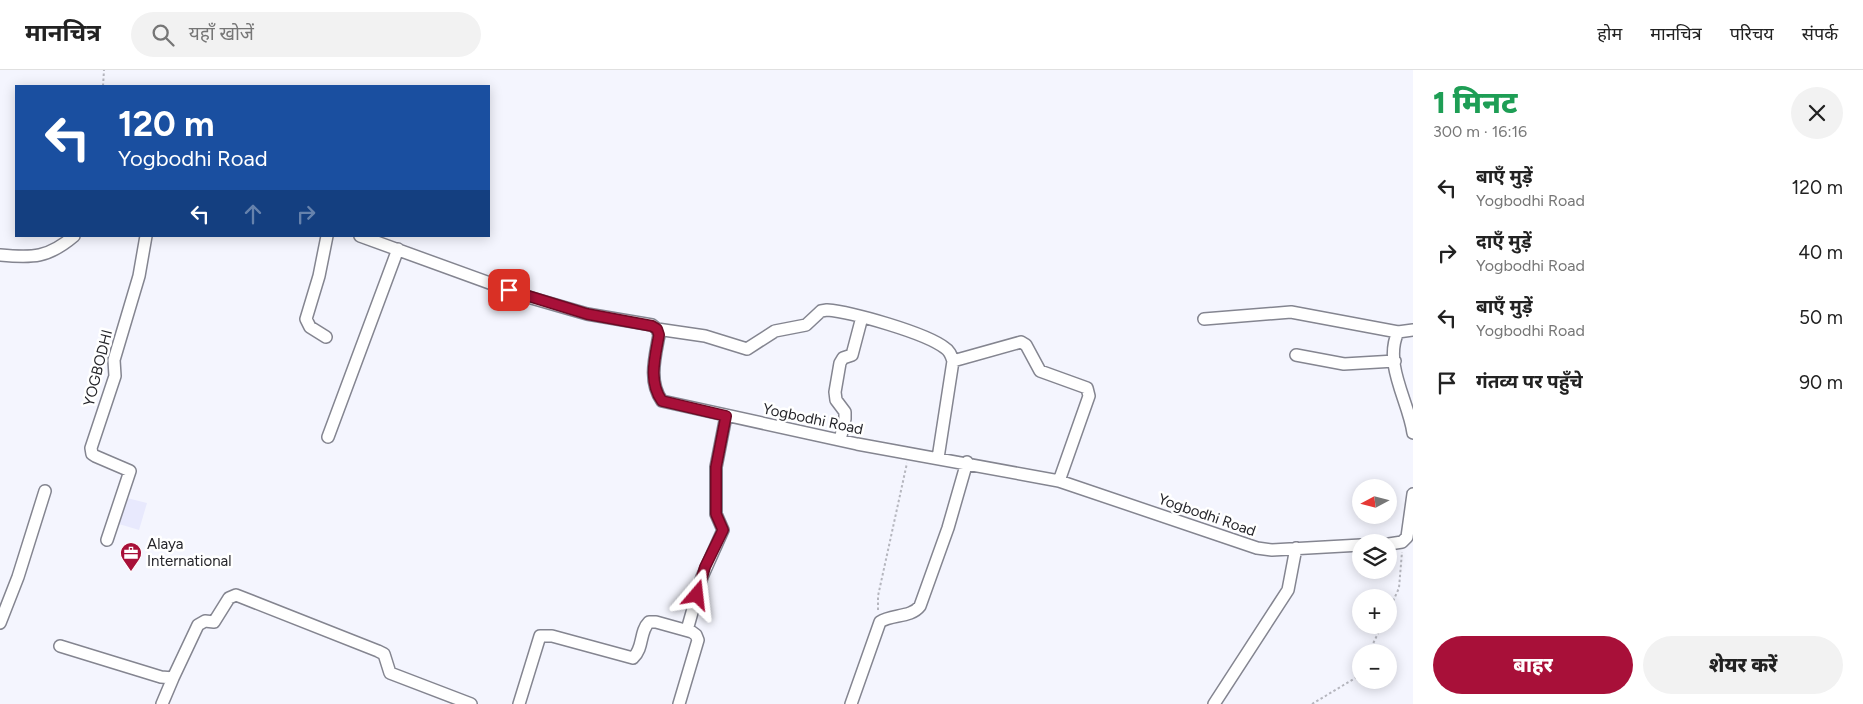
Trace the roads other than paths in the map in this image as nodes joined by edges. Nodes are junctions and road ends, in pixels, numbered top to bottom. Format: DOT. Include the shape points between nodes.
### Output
graph roads {
  1 [pos="73,237"];
  2 [pos="146,237"];
  3 [pos="327,237"];
  4 [pos="363,237"];
  5 [pos="398,249"];
  6 [pos="0,255"];
  7 [pos="862,317"];
  8 [pos="1204,319"];
  9 [pos="657,329"];
  10 [pos="1413,330"];
  11 [pos="1398,332"];
  12 [pos="326,337"];
  13 [pos="1296,356"];
  14 [pos="953,361"];
  15 [pos="1395,361"];
  16 [pos="726,416"];
  17 [pos="1413,433"];
  18 [pos="328,437"];
  19 [pos="840,440"];
  20 [pos="938,458"];
  21 [pos="967,462"];
  22 [pos="1059,481"];
  23 [pos="45,491"];
  24 [pos="1413,494"];
  25 [pos="107,540"];
  26 [pos="1397,543"];
  27 [pos="1352,545"];
  28 [pos="1296,548"];
  29 [pos="0,623"];
  30 [pos="687,630"];
  31 [pos="60,646"];
  32 [pos="173,678"];
  33 [pos="162,704"];
  34 [pos="471,704"];
  35 [pos="519,704"];
  36 [pos="679,704"];
  37 [pos="851,704"];
  38 [pos="1214,704"];
  1 -- 6 [label="street" via="62,247 40,256"];
  2 -- 25 [label="street, YOGBODHI" via="139,276 114,360 115,376 92,448 92,454 130,472"];
  3 -- 12 [label="street" via="306,319 310,327"];
  4 -- 5 [label="street"];
  5 -- 9 [label="street" via="528,297"];
  5 -- 18 [label="street"];
  7 -- 9 [label="street" via="836,310 821,311 806,325 775,330 746,349 705,336"];
  7 -- 14 [label="street" via="884,322 941,345"];
  7 -- 19 [label="street" via="852,355 840,363 836,400 845,412 845,419"];
  8 -- 11 [label="street" via="1291,312"];
  9 -- 16 [label="street, Yogbodhi Road" via="653,377 657,395 662,401"];
  10 -- 11 [label="street"];
  11 -- 15 [label="street" via="1394,340"];
  13 -- 15 [label="street" via="1344,364"];
  14 -- 20 [label="street"];
  14 -- 22 [label="street" via="1021,342 1046,376 1087,388 1089,396"];
  15 -- 17 [label="street" via="1398,384"];
  16 -- 19 [label="street, Yogbodhi Road"];
  16 -- 30 [label="street" via="716,467 716,514 723,530 702,577"];
  19 -- 20 [label="street, Yogbodhi Road"];
  20 -- 21 [label="street, Yogbodhi Road"];
  21 -- 22 [label="street, Yogbodhi Road"];
  21 -- 37 [label="street" via="920,606 916,611 880,622"];
  22 -- 28 [label="street, Yogbodhi Road" via="1257,548"];
  23 -- 29 [label="street"];
  24 -- 26 [label="street" via="1407,537"];
  27 -- 28 [label="street, Yogbodhi Road"];
  28 -- 38 [label="street" via="1288,590"];
  30 -- 35 [label="street" via="649,622 638,653 633,658 552,636 540,636"];
  30 -- 36 [label="street" via="698,640"];
  31 -- 32 [label="street"];
  32 -- 33 [label="street"];
  32 -- 34 [label="street" via="198,625 205,621 214,622 228,598 236,595 378,651 384,654 390,673"];
}
